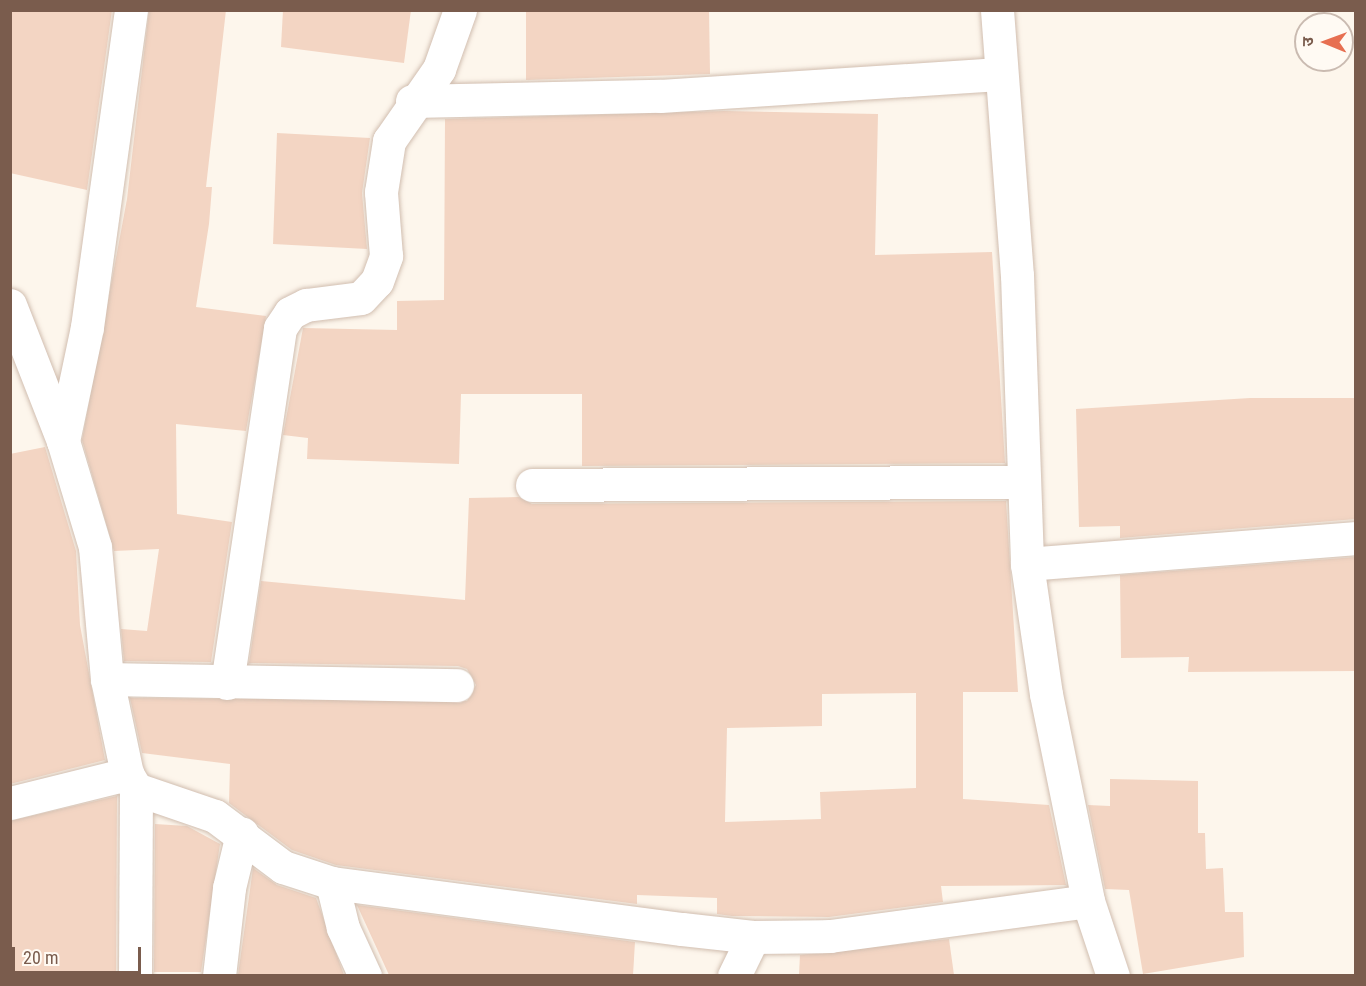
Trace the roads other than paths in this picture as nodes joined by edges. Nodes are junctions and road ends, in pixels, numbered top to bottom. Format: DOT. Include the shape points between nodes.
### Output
graph roads {
  1 [pos="131,10"];
  2 [pos="460,10"];
  3 [pos="997,10"];
  4 [pos="999,74"];
  5 [pos="412,101"];
  6 [pos="10,305"];
  7 [pos="63,441"];
  8 [pos="1023,482"];
  9 [pos="532,485"];
  10 [pos="1356,538"];
  11 [pos="1028,564"];
  12 [pos="106,679"];
  13 [pos="227,683"];
  14 [pos="457,686"];
  15 [pos="131,781"];
  16 [pos="10,803"];
  17 [pos="242,834"];
  18 [pos="332,883"];
  19 [pos="1088,902"];
  20 [pos="753,937"];
  21 [pos="135,975"];
  22 [pos="219,975"];
  23 [pos="365,975"];
  24 [pos="734,975"];
  25 [pos="1113,975"];
  1 -- 7 [label="street" via="87,327"];
  2 -- 5 [label="street" via="439,69"];
  3 -- 4 [label="street"];
  4 -- 5 [label="street" via="660,96"];
  4 -- 8 [label="street" via="1017,275"];
  5 -- 13 [label="street" via="389,141 381,192 386,256 377,281 360,298 306,305 290,313 280,328"];
  6 -- 7 [label="street"];
  7 -- 12 [label="street" via="95,547"];
  8 -- 9 [label="street"];
  8 -- 11 [label="street"];
  10 -- 11 [label="street"];
  11 -- 19 [label="street" via="1046,694"];
  12 -- 13 [label="street"];
  12 -- 15 [label="street"];
  13 -- 14 [label="street"];
  15 -- 16 [label="street"];
  15 -- 17 [label="street" via="215,816"];
  15 -- 21 [label="street"];
  17 -- 18 [label="street" via="283,867"];
  17 -- 22 [label="street" via="229,888"];
  18 -- 20 [label="street"];
  18 -- 23 [label="street" via="343,928"];
  19 -- 20 [label="street" via="831,936"];
  19 -- 25 [label="street"];
  20 -- 24 [label="street"];
}
